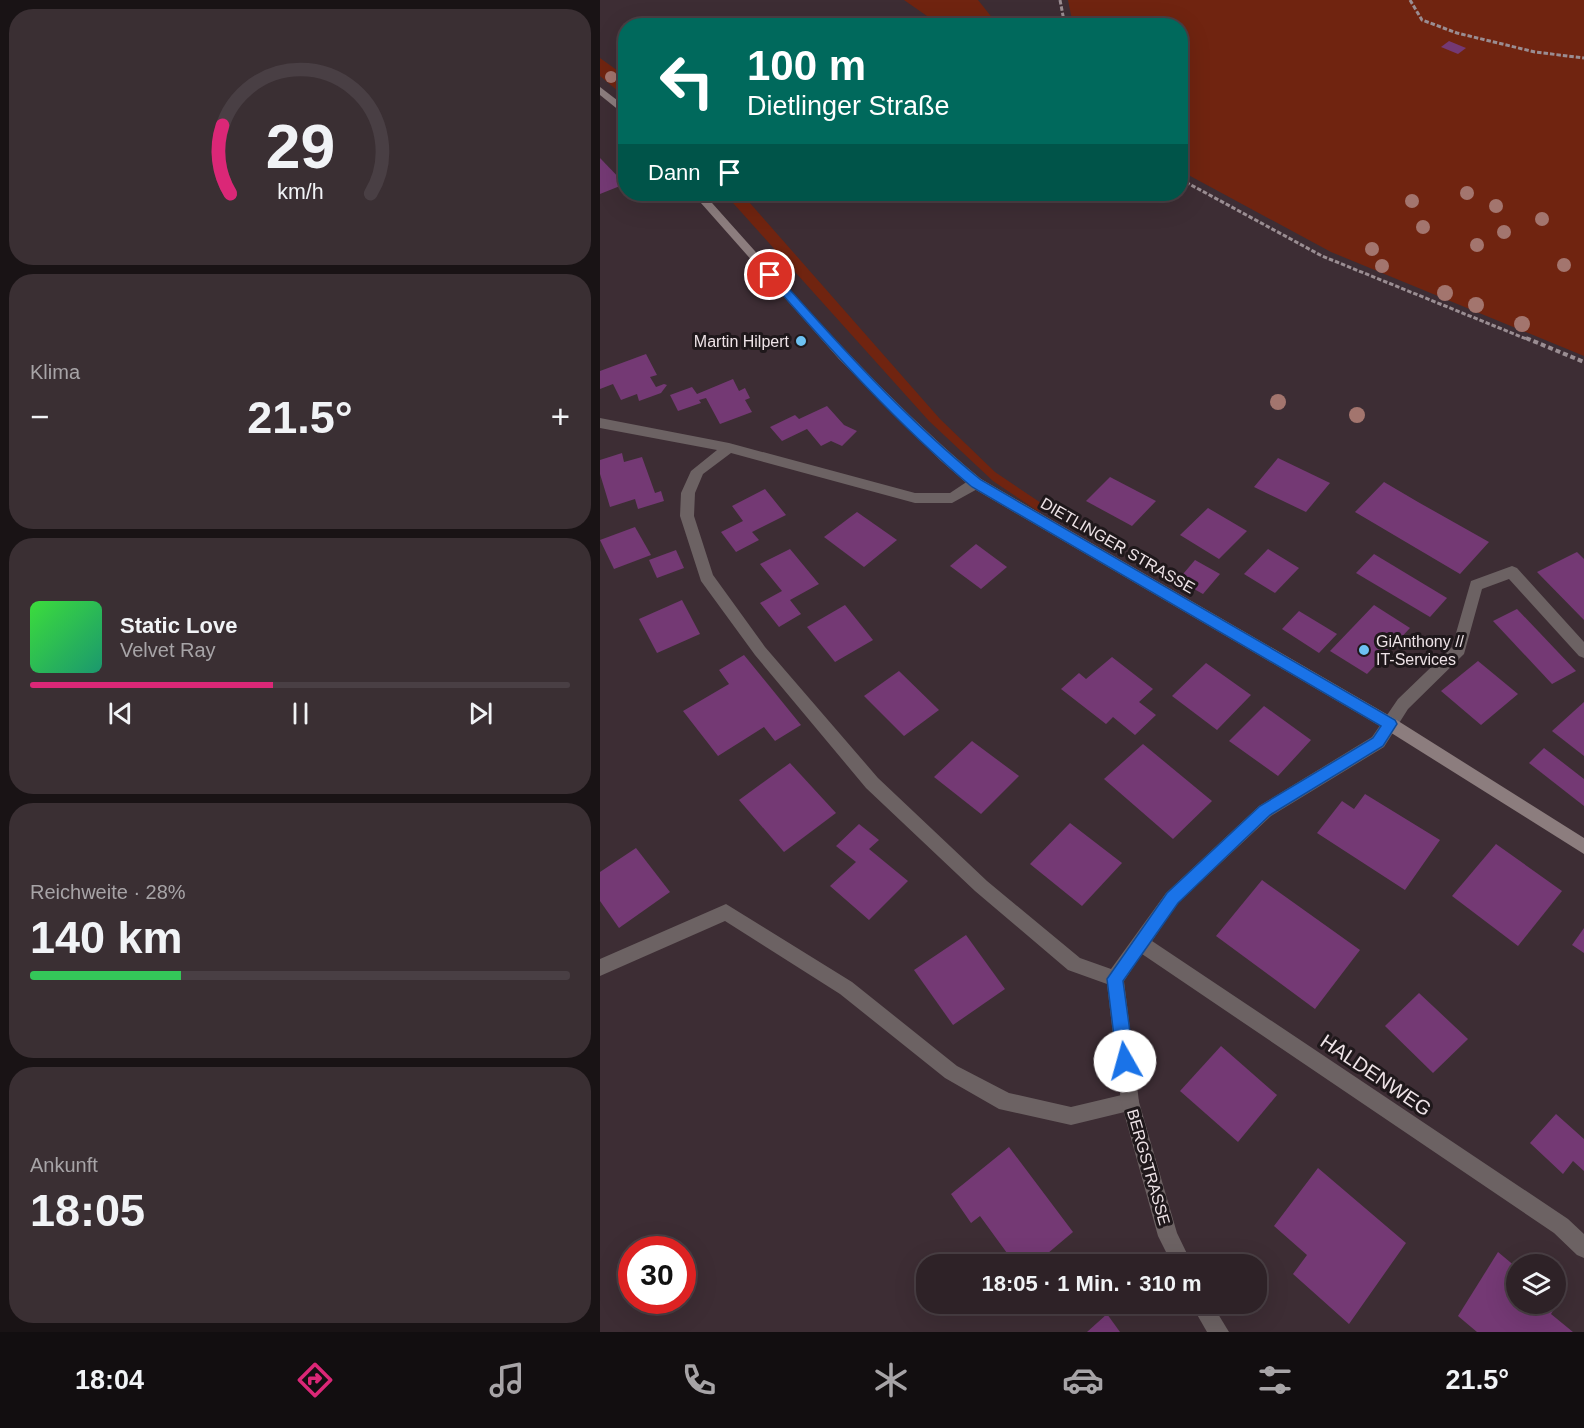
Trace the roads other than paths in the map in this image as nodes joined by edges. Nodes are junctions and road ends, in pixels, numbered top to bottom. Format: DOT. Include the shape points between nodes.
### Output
graph roads {
  1 [pos="600,90"];
  2 [pos="618,106"];
  3 [pos="704,201"];
  4 [pos="600,423"];
  5 [pos="729,448"];
  6 [pos="976,483"];
  7 [pos="1584,652"];
  8 [pos="1390,724"];
  9 [pos="1584,847"];
  10 [pos="1140,943"];
  11 [pos="600,968"];
  12 [pos="1115,979"];
  13 [pos="1130,1102"];
  14 [pos="1584,1248"];
  15 [pos="1177,1254"];
  16 [pos="1207,1314"];
  17 [pos="1219,1332"];
  1 -- 2 [label="street"];
  3 -- 6 [label="street, DIETLINGER STRASSE" via="843,356"];
  4 -- 5 [label="street"];
  5 -- 6 [label="street" via="915,498 952,498"];
  5 -- 12 [label="street" via="698,471 688,493 687,516 706,577 760,651 872,783 981,886 1074,964"];
  6 -- 8 [label="street, DIETLINGER STRASSE"];
  7 -- 8 [label="street" via="1512,572 1476,585 1459,650 1403,704"];
  8 -- 9 [label="street, DIETLINGER STRASSE"];
  8 -- 10 [label="street" via="1378,742 1265,811 1172,898"];
  10 -- 12 [label="street"];
  10 -- 14 [label="street, HALDENWEG" via="1560,1226"];
  11 -- 13 [label="street" via="726,912 846,988 951,1072 1006,1102 1071,1116"];
  12 -- 13 [label="street, BERGSTRASSE"];
  13 -- 15 [label="street, BERGSTRASSE" via="1168,1236"];
  16 -- 17 [label="street"];
}
